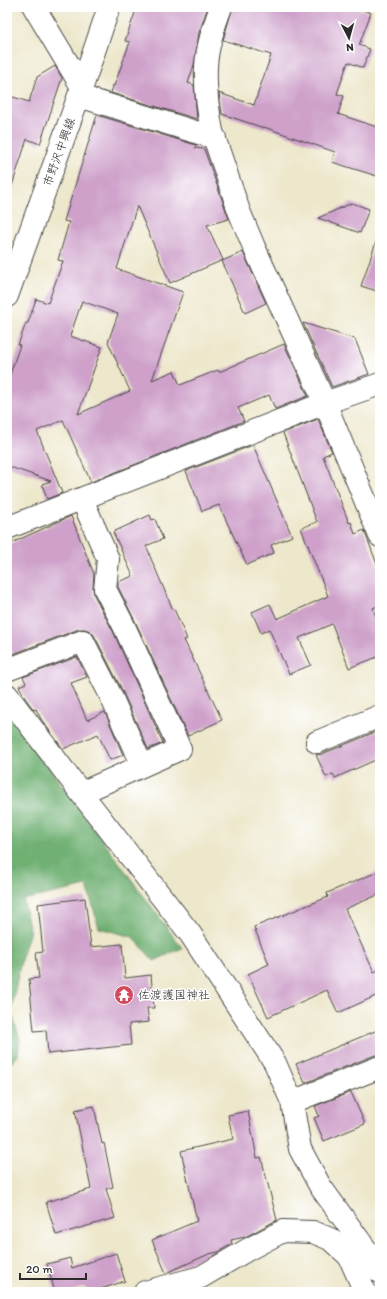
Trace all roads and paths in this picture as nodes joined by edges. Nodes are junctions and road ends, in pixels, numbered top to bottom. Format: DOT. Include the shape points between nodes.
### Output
graph roads {
  1 [pos="34,7"];
  2 [pos="109,7"];
  3 [pos="221,7"];
  4 [pos="81,91"];
  5 [pos="215,138"];
  6 [pos="7,296"];
  7 [pos="380,384"];
  8 [pos="325,403"];
  9 [pos="82,499"];
  10 [pos="7,528"];
  11 [pos="380,536"];
  12 [pos="7,670"];
  13 [pos="7,695"];
  14 [pos="380,716"];
  15 [pos="317,742"];
  16 [pos="142,766"];
  17 [pos="81,793"];
  18 [pos="380,1067"];
  19 [pos="292,1102"];
  20 [pos="380,1272"];
  21 [pos="145,1292"];
  22 [pos="365,1292"];
  1 -- 4 [label="street"];
  2 -- 4 [label="street, 市野沢中興線"];
  3 -- 5 [label="street" via="212,30 206,66 210,119"];
  4 -- 5 [label="street"];
  4 -- 6 [label="street, 市野沢中興線"];
  5 -- 8 [label="street" via="245,226"];
  7 -- 8 [label="street"];
  8 -- 9 [label="street"];
  8 -- 11 [label="street"];
  9 -- 10 [label="street"];
  9 -- 16 [label="street" via="108,559 105,589 180,748"];
  12 -- 16 [label="street" via="84,641"];
  13 -- 17 [label="street"];
  14 -- 15 [label="street"];
  16 -- 17 [label="street"];
  17 -- 19 [label="street" via="191,934 275,1063"];
  18 -- 19 [label="street"];
  19 -- 20 [label="street" via="300,1149 320,1186"];
  21 -- 22 [label="street" via="201,1277 283,1231 313,1232 330,1239 349,1256"];
}
